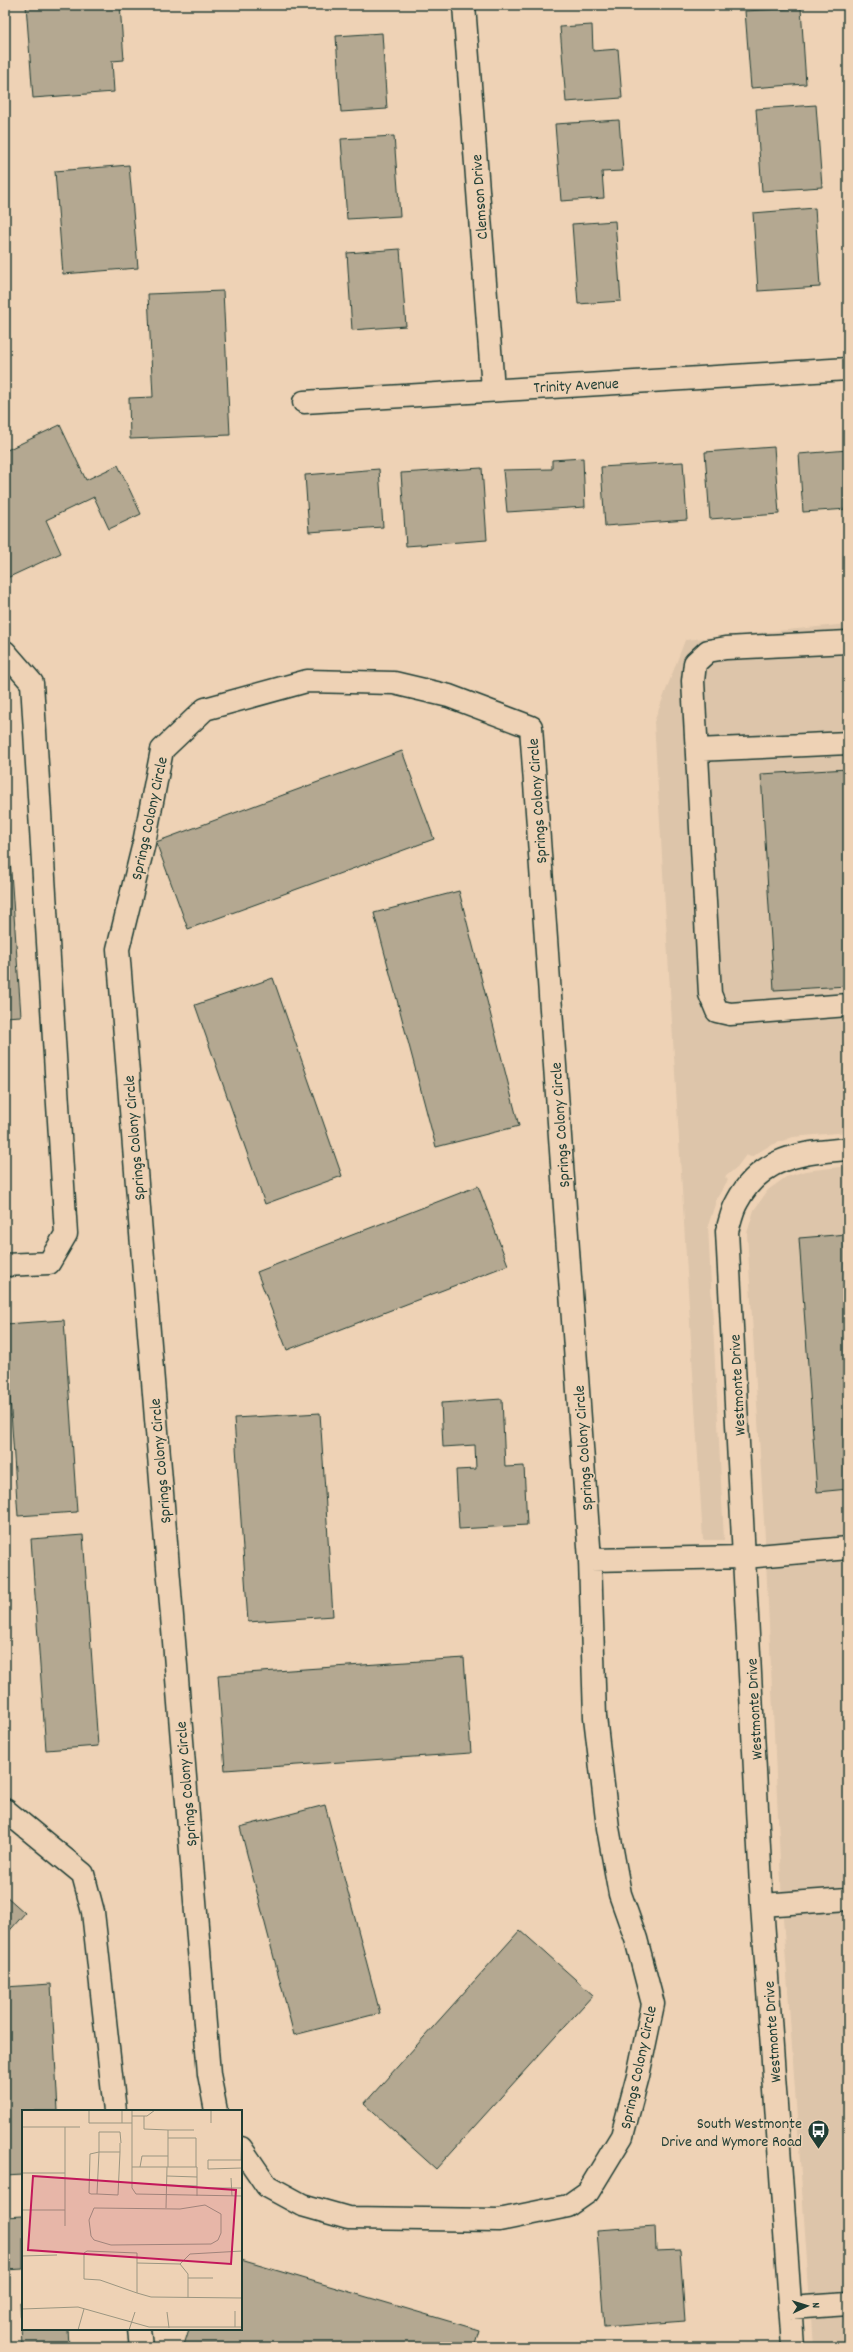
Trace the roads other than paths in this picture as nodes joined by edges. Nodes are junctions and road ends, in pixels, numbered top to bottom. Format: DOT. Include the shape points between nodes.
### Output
graph roads {
  1 [pos="464,5"];
  2 [pos="848,369"];
  3 [pos="493,389"];
  4 [pos="304,402"];
  5 [pos="848,642"];
  6 [pos="5,652"];
  7 [pos="848,743"];
  8 [pos="697,750"];
  9 [pos="848,1006"];
  10 [pos="848,1149"];
  11 [pos="5,1265"];
  12 [pos="848,1548"];
  13 [pos="745,1557"];
  14 [pos="590,1560"];
  15 [pos="5,1810"];
  16 [pos="848,1899"];
  17 [pos="762,1905"];
  18 [pos="115,2110"];
  19 [pos="216,2110"];
  20 [pos="242,2149"];
  21 [pos="848,2304"];
  22 [pos="790,2308"];
  23 [pos="139,2330"];
  24 [pos="140,2347"];
  25 [pos="793,2347"];
  1 -- 3 [label="street, Clemson Drive"];
  2 -- 3 [label="street, Trinity Avenue"];
  3 -- 4 [label="street, Trinity Avenue"];
  5 -- 8 [label="street" via="726,648 708,652 694,663"];
  6 -- 11 [label="street" via="32,683 66,1234 49,1262"];
  7 -- 8 [label="street"];
  8 -- 9 [label="street" via="710,994 717,1011 730,1014"];
  10 -- 13 [label="street, Westmonte Drive" via="800,1153 776,1162 752,1179 736,1202 727,1231"];
  12 -- 13 [label="street"];
  13 -- 14 [label="street"];
  13 -- 17 [label="street, Westmonte Drive"];
  14 -- 19 [label="street, Springs Colony Circle" via="530,727 450,696 394,683 307,681 205,709 162,750 144,843 118,949 209,2074"];
  14 -- 20 [label="street, Springs Colony Circle" via="595,1717 608,1828 620,1894 636,1939 653,2004 622,2136 588,2192 568,2206 499,2220 348,2218 302,2205 267,2186"];
  15 -- 18 [label="street" via="83,1874 93,1912"];
  16 -- 17 [label="street"];
  17 -- 22 [label="street, Westmonte Drive"];
  21 -- 22 [label="street"];
  22 -- 25 [label="street, Westmonte Drive"];
  23 -- 24 [label="street"];
}
